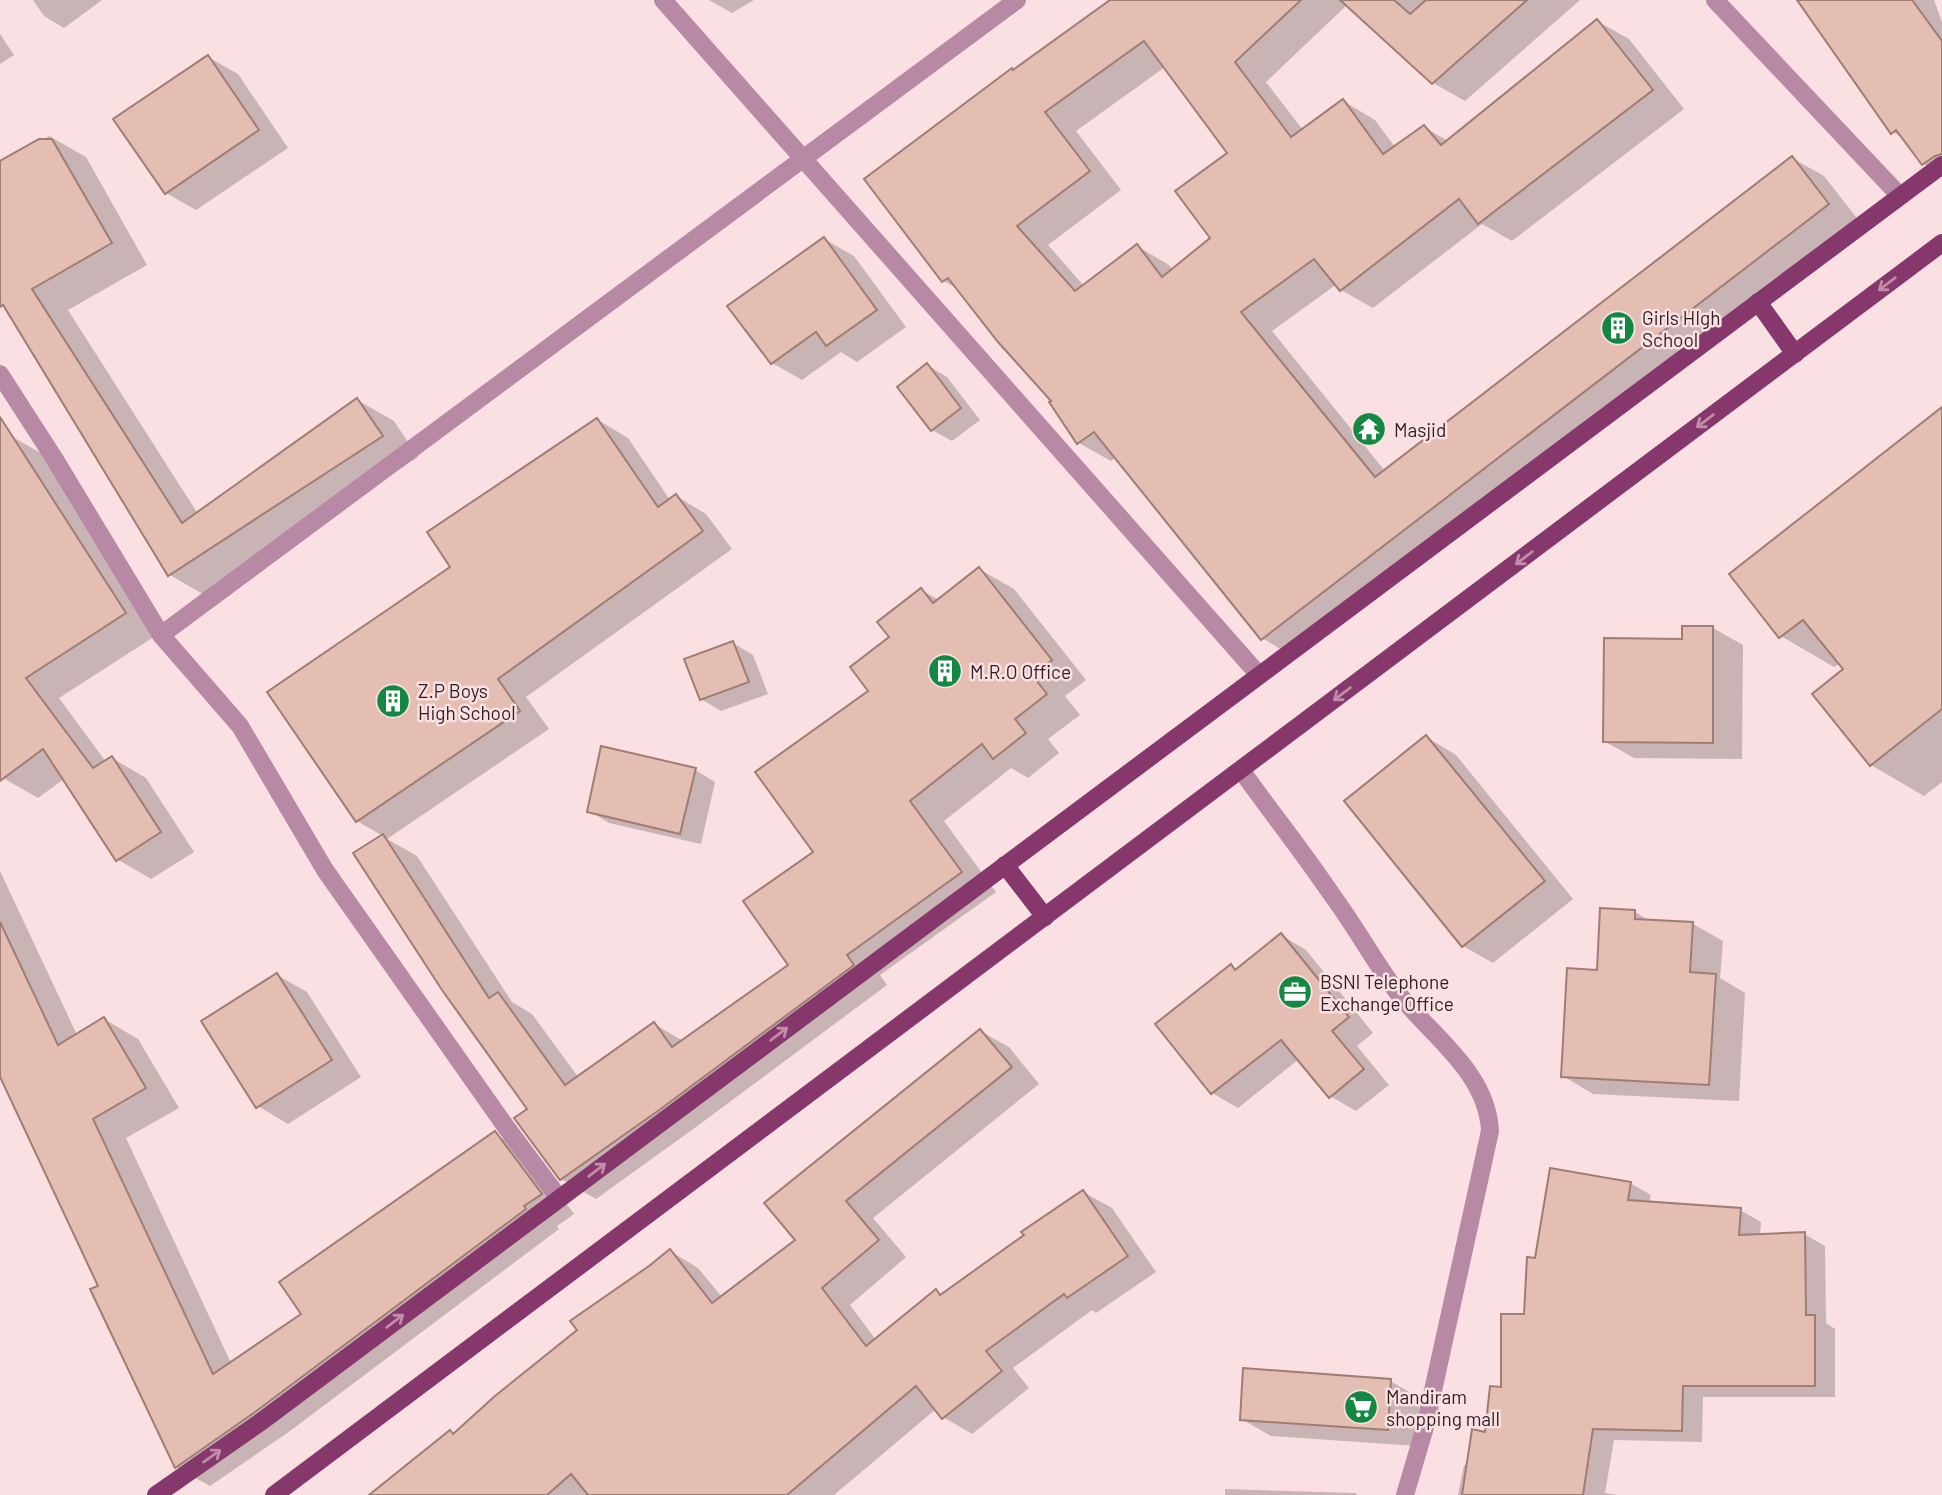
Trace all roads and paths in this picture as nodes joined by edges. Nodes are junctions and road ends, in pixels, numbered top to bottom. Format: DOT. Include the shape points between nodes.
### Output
graph roads {
  1 [pos="663,0"];
  2 [pos="1017,0"];
  3 [pos="1715,0"];
  4 [pos="802,158"];
  5 [pos="1942,165"];
  6 [pos="1900,196"];
  7 [pos="1942,243"];
  8 [pos="1758,302"];
  9 [pos="1795,354"];
  10 [pos="0,374"];
  11 [pos="160,635"];
  12 [pos="1259,676"];
  13 [pos="1241,770"];
  14 [pos="1005,865"];
  15 [pos="1045,917"];
  16 [pos="559,1198"];
  17 [pos="156,1495"];
  18 [pos="274,1495"];
  19 [pos="1405,1495"];
  1 -- 4 [label="street"];
  2 -- 4 [label="street"];
  3 -- 6 [label="street"];
  4 -- 11 [label="street"];
  4 -- 12 [label="street"];
  5 -- 6 [label="main road"];
  6 -- 8 [label="main road"];
  7 -- 9 [label="main road, one-way"];
  8 -- 9 [label="main road"];
  8 -- 12 [label="main road"];
  9 -- 13 [label="main road, one-way"];
  10 -- 11 [label="street"];
  11 -- 16 [label="street" via="240,726 325,870"];
  12 -- 14 [label="main road"];
  13 -- 15 [label="main road"];
  13 -- 19 [label="street" via="1398,993 1462,1063 1489,1118 1425,1427"];
  14 -- 15 [label="main road"];
  16 -- 14 [label="main road, one-way"];
  15 -- 18 [label="main road"];
  17 -- 16 [label="main road, one-way"];
}
